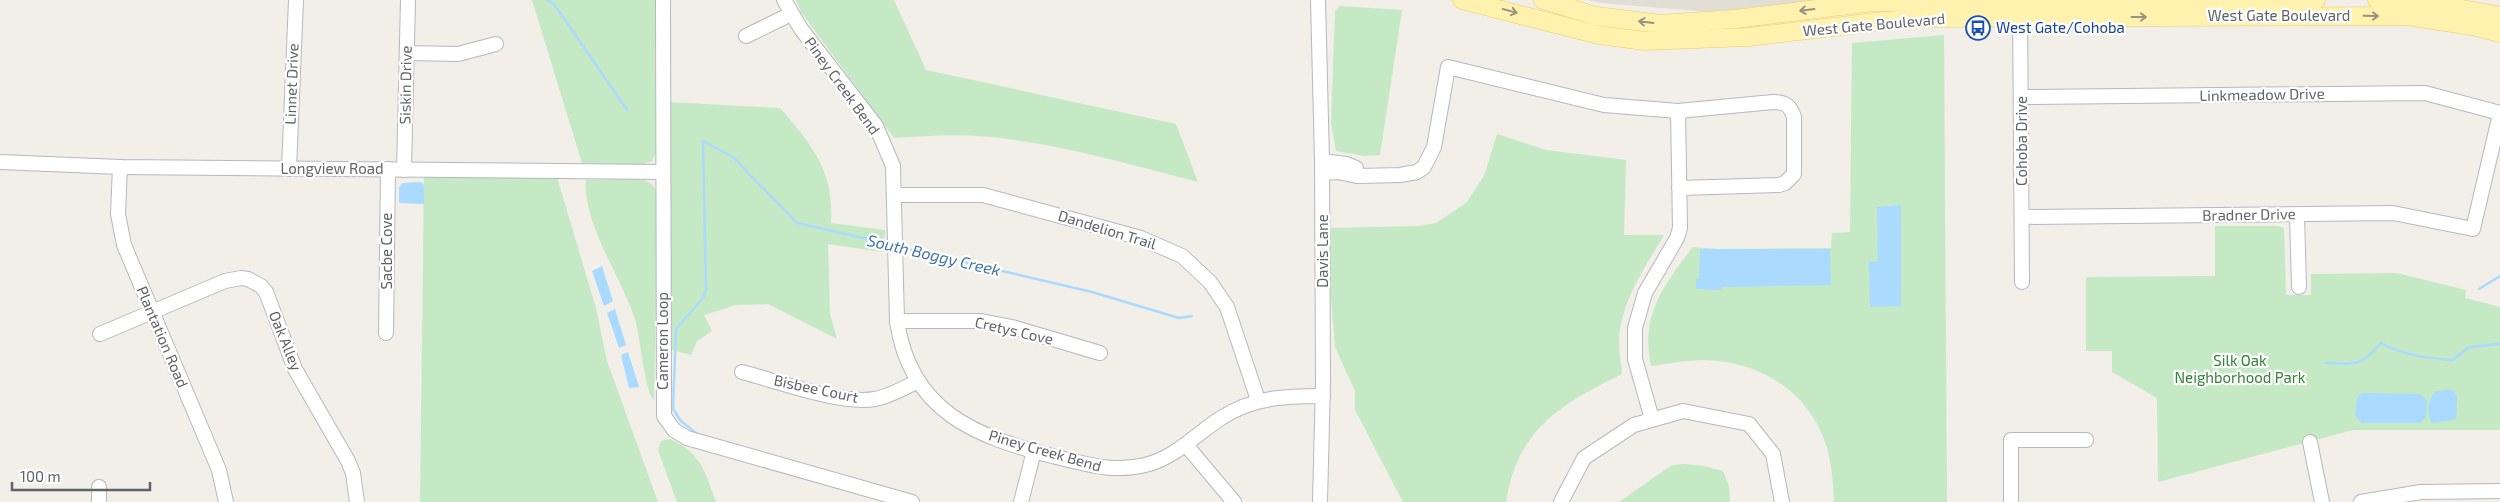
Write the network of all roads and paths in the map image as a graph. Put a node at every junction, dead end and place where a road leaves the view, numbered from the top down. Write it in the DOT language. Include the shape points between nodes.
graph roads {
  1 [pos="296,0"];
  2 [pos="408,0"];
  3 [pos="663,0"];
  4 [pos="784,0"];
  5 [pos="1318,0"];
  6 [pos="1462,0"];
  7 [pos="1545,0"];
  8 [pos="2316,0"];
  9 [pos="2377,0"];
  10 [pos="2020,7"];
  11 [pos="792,14"];
  12 [pos="2500,16"];
  13 [pos="1735,19"];
  14 [pos="1558,24"];
  15 [pos="2500,33"];
  16 [pos="746,36"];
  17 [pos="1658,40"];
  18 [pos="496,44"];
  19 [pos="407,54"];
  20 [pos="2022,97"];
  21 [pos="1678,111"];
  22 [pos="2500,114"];
  23 [pos="0,162"];
  24 [pos="120,167"];
  25 [pos="1322,167"];
  26 [pos="289,168"];
  27 [pos="388,169"];
  28 [pos="404,170"];
  29 [pos="663,172"];
  30 [pos="1679,188"];
  31 [pos="895,195"];
  32 [pos="2297,215"];
  33 [pos="2022,217"];
  34 [pos="2022,282"];
  35 [pos="2298,287"];
  36 [pos="152,312"];
  37 [pos="897,321"];
  38 [pos="386,333"];
  39 [pos="100,334"];
  40 [pos="1100,353"];
  41 [pos="742,372"];
  42 [pos="918,381"];
  43 [pos="1323,396"];
  44 [pos="1258,400"];
  45 [pos="1652,420"];
  46 [pos="2086,440"];
  47 [pos="2310,442"];
  48 [pos="1186,445"];
  49 [pos="1034,452"];
  50 [pos="98,487"];
  51 [pos="2500,491"];
  52 [pos="2462,497"];
  53 [pos="99,502"];
  54 [pos="226,502"];
  55 [pos="356,502"];
  56 [pos="912,502"];
  57 [pos="1021,502"];
  58 [pos="1234,502"];
  59 [pos="1320,502"];
  60 [pos="1561,502"];
  61 [pos="1782,502"];
  62 [pos="2011,502"];
  63 [pos="2322,502"];
  64 [pos="2360,502"];
  1 -- 26 [label="street, Linnet Drive"];
  2 -- 19 [label="street, Siskin Drive"];
  3 -- 29 [label="street, Cameron Loop"];
  4 -- 11 [label="street, Piney Creek Bend"];
  5 -- 25 [label="street, Davis Lane"];
  6 -- 14 [label="main road, West Gate Boulevard, one-way"];
  13 -- 7 [label="main road, West Gate Boulevard, one-way" via="1660,24 1596,16"];
  7 -- 14 [label="main road"];
  8 -- 10 [label="main road, West Gate Boulevard"];
  9 -- 12 [label="main road" via="2440,5"];
  10 -- 13 [label="main road, West Gate Boulevard, one-way" via="1873,2"];
  10 -- 15 [label="main road, West Gate Boulevard, one-way" via="2398,16 2438,20"];
  10 -- 17 [label="main road, West Gate Boulevard" via="1748,37"];
  10 -- 20 [label="street, Cohoba Drive"];
  11 -- 16 [label="street"];
  11 -- 31 [label="street, Piney Creek Bend" via="876,126 893,166"];
  13 -- 17 [label="main road" via="1735,25 1728,29"];
  14 -- 17 [label="main road, West Gate Boulevard" via="1609,37"];
  18 -- 19 [label="street" via="458,54"];
  19 -- 28 [label="street, Siskin Drive"];
  20 -- 22 [label="street, Linkmeadow Drive" via="2425,93"];
  20 -- 33 [label="street, Cohoba Drive"];
  21 -- 25 [label="street" via="1604,105 1448,67 1439,126 1427,163 1417,172 1364,175 1346,164"];
  21 -- 30 [label="street"];
  21 -- 30 [label="street" via="1782,102 1791,108 1794,117 1794,174 1785,183"];
  22 -- 32 [label="street, Bradner Drive" via="2473,229 2402,214"];
  23 -- 24 [label="street, Longview Road"];
  24 -- 26 [label="street, Longview Road"];
  24 -- 36 [label="street, Plantation Road" via="118,214 121,233"];
  25 -- 43 [label="street, Davis Lane"];
  26 -- 27 [label="street, Longview Road"];
  27 -- 28 [label="street, Longview Road"];
  27 -- 38 [label="street, Sacbe Cove"];
  28 -- 29 [label="street, Longview Road"];
  29 -- 56 [label="street, Cameron Loop" via="662,398 664,416 674,430 687,438"];
  30 -- 45 [label="street" via="1679,233 1645,293 1635,328 1635,359"];
  31 -- 37 [label="street, Piney Creek Bend"];
  31 -- 44 [label="street, Dandelion Trail" via="983,194 1141,238 1182,256 1210,282 1227,306"];
  32 -- 33 [label="street, Bradner Drive"];
  32 -- 35 [label="street"];
  33 -- 34 [label="street, Cohoba Drive"];
  36 -- 39 [label="street"];
  36 -- 54 [label="street, Plantation Road" via="219,470"];
  36 -- 55 [label="street, Oak Alley" via="234,279 248,279 261,286 295,369 348,461 353,473"];
  37 -- 40 [label="street, Cretys Cove" via="981,321"];
  37 -- 42 [label="street, Piney Creek Bend" via="905,355"];
  41 -- 42 [label="street, Bisbee Court" via="860,400 891,394"];
  42 -- 49 [label="street, Piney Creek Bend" via="944,412 964,425"];
  43 -- 44 [label="street, Piney Creek Bend" via="1281,396"];
  43 -- 59 [label="street, Davis Lane"];
  44 -- 48 [label="street, Piney Creek Bend" via="1220,418"];
  45 -- 60 [label="street" via="1634,425 1584,458"];
  45 -- 61 [label="street" via="1683,411 1749,424 1774,454"];
  46 -- 62 [label="street" via="2011,440"];
  47 -- 63 [label="street"];
  48 -- 49 [label="street, Piney Creek Bend" via="1147,465 1105,469"];
  48 -- 58 [label="street"];
  49 -- 57 [label="street"];
  50 -- 53 [label="street"];
  51 -- 52 [label="street"];
  52 -- 64 [label="street" via="2409,493"];
}
